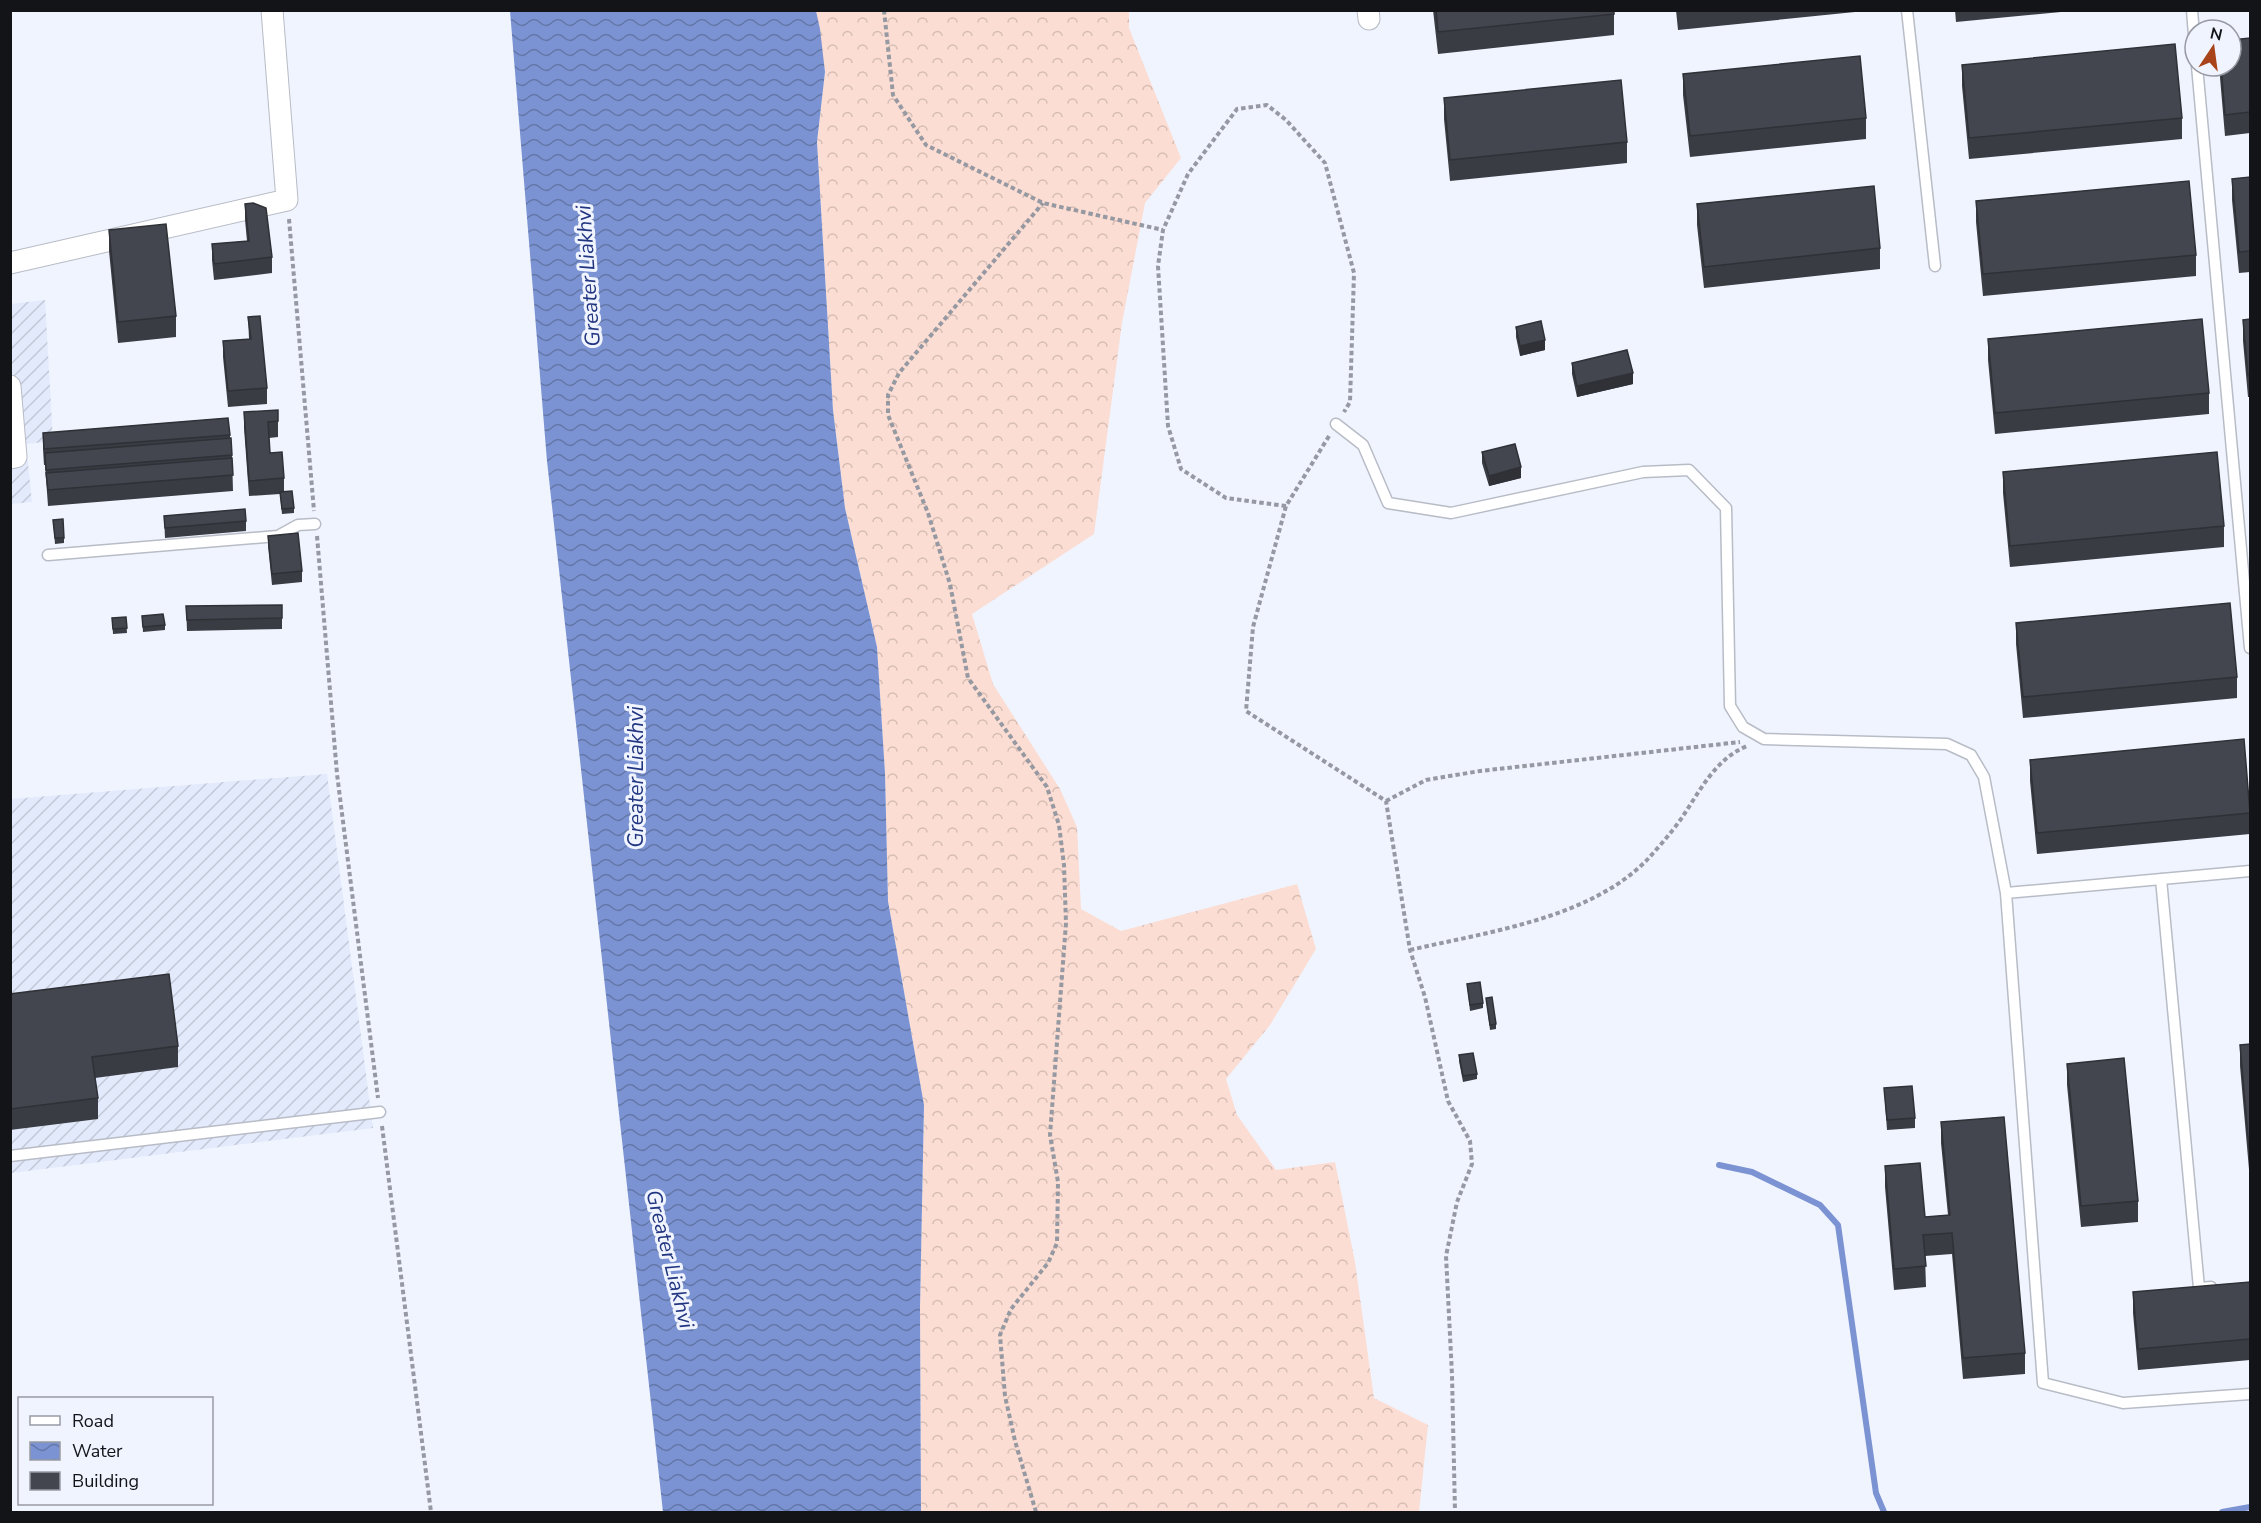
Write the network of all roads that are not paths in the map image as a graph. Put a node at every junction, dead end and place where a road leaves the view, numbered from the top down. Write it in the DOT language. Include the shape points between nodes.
graph roads {
  1 [pos="272,10"];
  2 [pos="1907,10"];
  3 [pos="2198,78"];
  4 [pos="11,266"];
  5 [pos="1935,267"];
  6 [pos="10,386"];
  7 [pos="1336,424"];
  8 [pos="10,458"];
  9 [pos="315,524"];
  10 [pos="48,555"];
  11 [pos="2250,648"];
  12 [pos="2250,871"];
  13 [pos="2161,879"];
  14 [pos="2006,893"];
  15 [pos="380,1112"];
  16 [pos="10,1156"];
  17 [pos="2219,1286"];
  18 [pos="2250,1394"];
  1 -- 4 [label="street" via="287,200"];
  2 -- 5 [label="lane"];
  3 -- 11 [label="lane"];
  6 -- 8 [label="street" via="16,457"];
  7 -- 14 [label="lane" via="1363,445 1388,503 1451,513 1643,472 1689,470 1726,508 1730,706 1743,727 1764,739 1947,744 1971,755 1984,777"];
  9 -- 10 [label="lane" via="298,525 278,536"];
  12 -- 13 [label="lane"];
  13 -- 14 [label="lane"];
  13 -- 17 [label="lane" via="2199,1288"];
  14 -- 18 [label="lane" via="2043,1383 2123,1403"];
  15 -- 16 [label="lane"];
}
